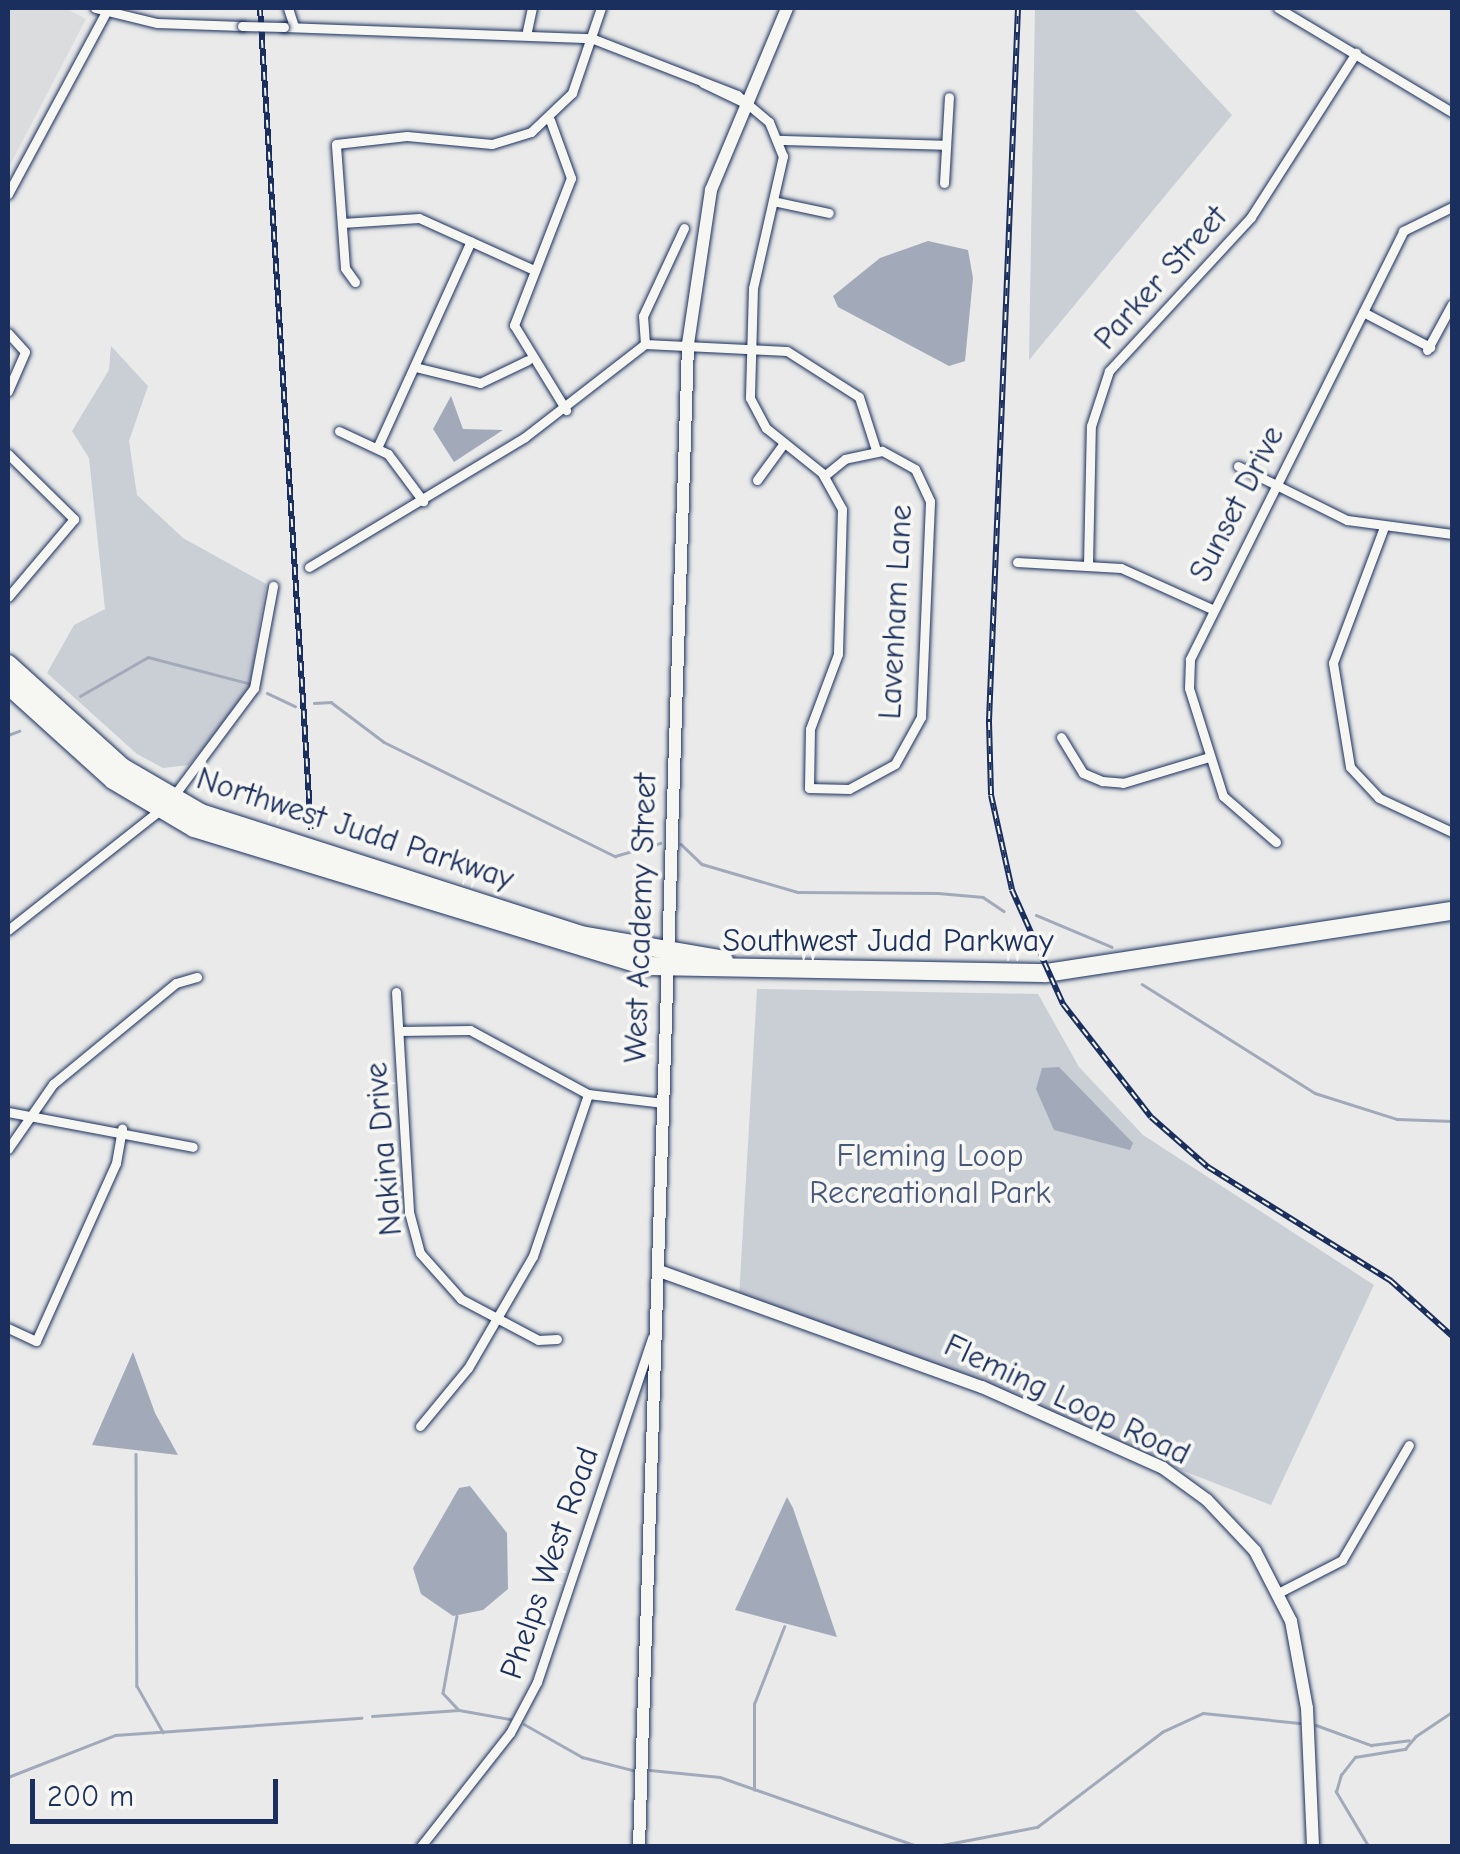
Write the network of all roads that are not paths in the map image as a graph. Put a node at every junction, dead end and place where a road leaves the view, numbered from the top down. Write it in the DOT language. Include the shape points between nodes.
graph roads {
  1 [pos="288,8"];
  2 [pos="532,8"];
  3 [pos="602,8"];
  4 [pos="787,8"];
  5 [pos="1278,8"];
  6 [pos="102,9"];
  7 [pos="289,27"];
  8 [pos="527,32"];
  9 [pos="591,38"];
  10 [pos="1356,54"];
  11 [pos="948,98"];
  12 [pos="743,102"];
  13 [pos="1452,112"];
  14 [pos="550,120"];
  15 [pos="780,140"];
  16 [pos="946,145"];
  17 [pos="944,183"];
  18 [pos="8,194"];
  19 [pos="773,201"];
  20 [pos="1452,207"];
  21 [pos="829,213"];
  22 [pos="342,223"];
  23 [pos="684,228"];
  24 [pos="471,241"];
  25 [pos="532,269"];
  26 [pos="356,282"];
  27 [pos="1452,304"];
  28 [pos="1363,312"];
  29 [pos="8,334"];
  30 [pos="644,344"];
  31 [pos="688,344"];
  32 [pos="751,346"];
  33 [pos="528,360"];
  34 [pos="415,367"];
  35 [pos="8,391"];
  36 [pos="566,410"];
  37 [pos="339,431"];
  38 [pos="784,443"];
  39 [pos="377,448"];
  40 [pos="876,450"];
  41 [pos="8,454"];
  42 [pos="1238,466"];
  43 [pos="824,476"];
  44 [pos="757,480"];
  45 [pos="1274,484"];
  46 [pos="423,501"];
  47 [pos="1384,528"];
  48 [pos="1452,534"];
  49 [pos="1016,562"];
  50 [pos="1088,564"];
  51 [pos="309,567"];
  52 [pos="12,584"];
  53 [pos="272,586"];
  54 [pos="8,597"];
  55 [pos="1212,609"];
  56 [pos="8,664"];
  57 [pos="8,685"];
  58 [pos="1061,737"];
  59 [pos="1209,757"];
  60 [pos="165,805"];
  61 [pos="1452,832"];
  62 [pos="1276,842"];
  63 [pos="1452,911"];
  64 [pos="8,930"];
  65 [pos="667,962"];
  66 [pos="197,977"];
  67 [pos="396,992"];
  68 [pos="399,1031"];
  69 [pos="588,1094"];
  70 [pos="662,1103"];
  71 [pos="8,1112"];
  72 [pos="21,1119"];
  73 [pos="122,1129"];
  74 [pos="193,1146"];
  75 [pos="8,1148"];
  76 [pos="659,1271"];
  77 [pos="497,1320"];
  78 [pos="656,1326"];
  79 [pos="8,1328"];
  80 [pos="556,1338"];
  81 [pos="420,1426"];
  82 [pos="1410,1446"];
  83 [pos="1280,1592"];
  84 [pos="421,1846"];
  85 [pos="640,1846"];
  86 [pos="1314,1846"];
  1 -- 7 [label="street"];
  2 -- 8 [label="street"];
  3 -- 9 [label="street"];
  4 -- 12 [label="main road, West Academy Street"];
  5 -- 10 [label="street"];
  6 -- 7 [label="street, bridge"];
  6 -- 18 [label="street"];
  7 -- 8 [label="street"];
  8 -- 9 [label="street"];
  9 -- 12 [label="street"];
  9 -- 14 [label="street" via="576,84"];
  10 -- 13 [label="street"];
  10 -- 50 [label="street, Parker Street" via="1251,217 1109,371 1092,426"];
  11 -- 16 [label="street"];
  12 -- 15 [label="street"];
  12 -- 31 [label="main road, West Academy Street" via="706,213"];
  14 -- 22 [label="street" via="492,144 342,140"];
  14 -- 25 [label="street" via="571,178"];
  15 -- 16 [label="street"];
  15 -- 19 [label="street"];
  16 -- 17 [label="street"];
  19 -- 21 [label="street"];
  19 -- 32 [label="street"];
  20 -- 28 [label="street, Sunset Drive" via="1403,232"];
  22 -- 24 [label="street" via="410,216"];
  22 -- 26 [label="street" via="344,268"];
  23 -- 30 [label="street" via="644,316"];
  24 -- 25 [label="street"];
  24 -- 34 [label="street"];
  25 -- 33 [label="street" via="514,325"];
  27 -- 28 [label="street" via="1428,348"];
  28 -- 45 [label="street, Sunset Drive"];
  29 -- 35 [label="street" via="25,352"];
  30 -- 31 [label="street"];
  30 -- 36 [label="street"];
  31 -- 32 [label="street"];
  31 -- 65 [label="main road, West Academy Street"];
  32 -- 38 [label="street" via="750,398"];
  32 -- 40 [label="street" via="787,351 860,397"];
  33 -- 34 [label="street" via="468,384"];
  33 -- 36 [label="street"];
  34 -- 39 [label="street"];
  36 -- 46 [label="street"];
  37 -- 39 [label="street"];
  38 -- 43 [label="street"];
  38 -- 44 [label="street"];
  39 -- 46 [label="street"];
  40 -- 43 [label="street"];
  40 -- 43 [label="street, Lavenham Lane" via="916,469 930,501 921,716 882,776 849,789 808,788 810,729 840,637 842,509"];
  41 -- 52 [label="street" via="74,519"];
  42 -- 45 [label="street"];
  45 -- 47 [label="street" via="1347,520"];
  45 -- 55 [label="street, Sunset Drive"];
  46 -- 51 [label="street"];
  47 -- 48 [label="street"];
  47 -- 61 [label="street" via="1333,663 1350,766 1379,798"];
  49 -- 50 [label="street"];
  50 -- 55 [label="street" via="1134,571"];
  52 -- 54 [label="street"];
  53 -- 60 [label="street" via="254,688"];
  55 -- 59 [label="street, Sunset Drive" via="1188,674"];
  56 -- 60 [label="highway, Northwest Judd Parkway"];
  57 -- 60 [label="highway, Northwest Judd Parkway"];
  58 -- 59 [label="street" via="1084,772 1112,782"];
  59 -- 62 [label="street, Sunset Drive" via="1236,814"];
  60 -- 64 [label="street"];
  60 -- 65 [label="highway, Northwest Judd Parkway" via="566,947"];
  63 -- 65 [label="highway, Southwest Judd Parkway" via="1109,965 940,977"];
  65 -- 70 [label="main road, West Academy Street"];
  66 -- 72 [label="street" via="176,984"];
  67 -- 68 [label="street, Nakina Drive"];
  68 -- 69 [label="street" via="488,1035"];
  68 -- 77 [label="street, Nakina Drive" via="413,1237 442,1284"];
  69 -- 70 [label="street"];
  69 -- 77 [label="street" via="533,1256"];
  70 -- 76 [label="main road, West Academy Street"];
  71 -- 72 [label="street"];
  72 -- 73 [label="street"];
  72 -- 75 [label="street"];
  73 -- 74 [label="street"];
  73 -- 79 [label="street" via="116,1163 36,1341"];
  76 -- 78 [label="main road, West Academy Street"];
  76 -- 83 [label="main road, Fleming Loop Road" via="914,1360 1163,1468 1232,1526"];
  77 -- 80 [label="street, Nakina Drive" via="538,1340"];
  77 -- 81 [label="street"];
  78 -- 84 [label="street, Phelps West Road" via="537,1682 506,1739"];
  78 -- 85 [label="main road, West Academy Street"];
  82 -- 83 [label="street" via="1342,1560"];
  83 -- 86 [label="main road, Fleming Loop Road" via="1307,1708"];
}
